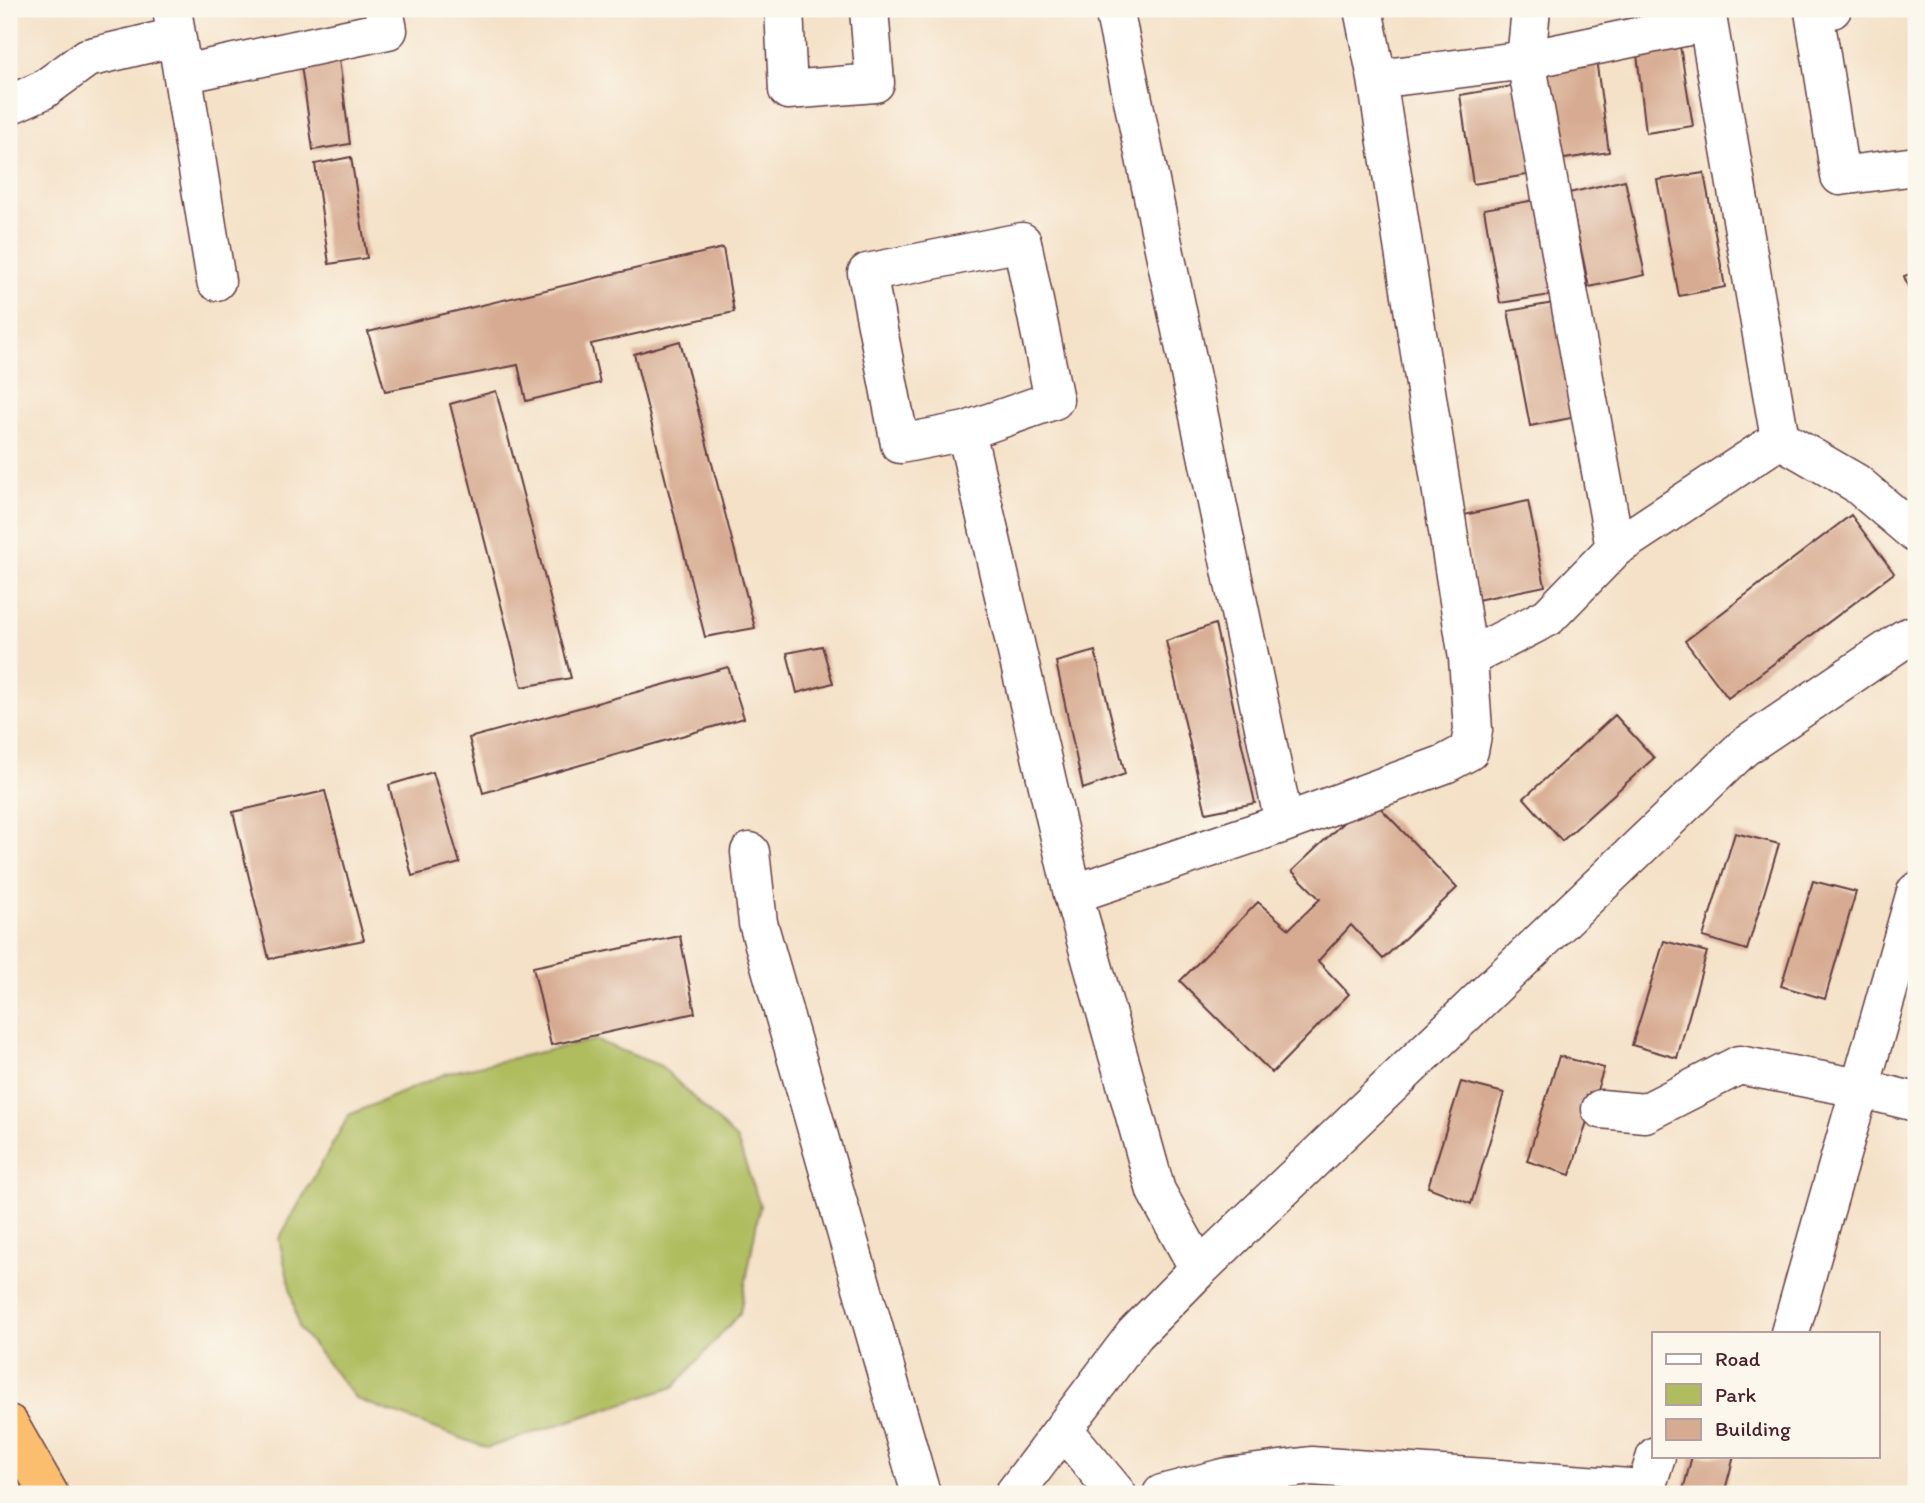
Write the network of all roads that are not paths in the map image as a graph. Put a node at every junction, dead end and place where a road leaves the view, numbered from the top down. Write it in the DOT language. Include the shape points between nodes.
graph roads {
  1 [pos="384,9"];
  2 [pos="784,9"];
  3 [pos="869,9"];
  4 [pos="1114,9"];
  5 [pos="1363,9"];
  6 [pos="1531,9"];
  7 [pos="1832,9"];
  8 [pos="177,40"];
  9 [pos="1526,60"];
  10 [pos="1377,79"];
  11 [pos="9,105"];
  12 [pos="1916,166"];
  13 [pos="216,281"];
  14 [pos="966,431"];
  15 [pos="1780,439"];
  16 [pos="1916,534"];
  17 [pos="1615,548"];
  18 [pos="1916,634"];
  19 [pos="1468,658"];
  20 [pos="1284,823"];
  21 [pos="750,852"];
  22 [pos="1916,892"];
  23 [pos="1073,894"];
  24 [pos="1859,1088"];
  25 [pos="1916,1102"];
  26 [pos="1601,1109"];
  27 [pos="1199,1269"];
  28 [pos="1790,1332"];
  29 [pos="9,1424"];
  30 [pos="1063,1429"];
  31 [pos="1648,1480"];
  32 [pos="1464,1486"];
  33 [pos="49,1494"];
  34 [pos="921,1494"];
  35 [pos="1014,1494"];
  36 [pos="1117,1494"];
  37 [pos="1161,1494"];
  1 -- 8 [label="street" via="388,30"];
  2 -- 3 [label="street" via="788,90 875,83"];
  4 -- 20 [label="street"];
  5 -- 10 [label="street"];
  6 -- 9 [label="street"];
  7 -- 12 [label="street" via="1814,11 1840,176"];
  8 -- 11 [label="street" via="87,58 43,90"];
  8 -- 13 [label="street"];
  9 -- 10 [label="street"];
  9 -- 15 [label="street" via="1708,22"];
  9 -- 17 [label="street"];
  10 -- 19 [label="street"];
  14 -- 14 [label="street" via="900,444 867,273 1022,242 1054,400"];
  14 -- 23 [label="street"];
  15 -- 16 [label="street" via="1856,483"];
  15 -- 17 [label="street"];
  17 -- 19 [label="street" via="1548,618"];
  18 -- 27 [label="street" via="1743,748"];
  19 -- 20 [label="street" via="1473,730 1469,751"];
  20 -- 23 [label="street"];
  21 -- 34 [label="street" via="758,923"];
  22 -- 24 [label="street"];
  23 -- 27 [label="street" via="1156,1191"];
  24 -- 25 [label="street"];
  24 -- 26 [label="street" via="1739,1065 1645,1113"];
  24 -- 28 [label="street"];
  27 -- 30 [label="street" via="1135,1334"];
  29 -- 33 [label="highway"];
  30 -- 35 [label="street"];
  30 -- 36 [label="street"];
  31 -- 32 [label="street"];
  32 -- 37 [label="street" via="1311,1466 1227,1477"];
}
